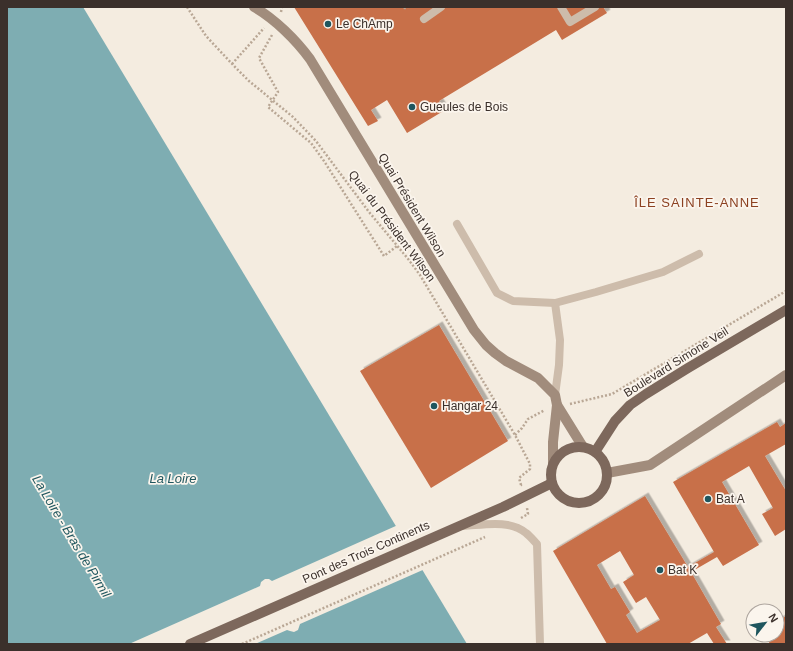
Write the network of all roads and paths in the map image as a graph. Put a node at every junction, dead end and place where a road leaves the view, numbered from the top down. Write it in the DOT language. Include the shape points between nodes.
graph roads {
  1 [pos="187,7"];
  2 [pos="254,7"];
  3 [pos="404,7"];
  4 [pos="408,7"];
  5 [pos="441,7"];
  6 [pos="560,7"];
  7 [pos="595,7"];
  8 [pos="424,19"];
  9 [pos="275,22"];
  10 [pos="232,64"];
  11 [pos="272,100"];
  12 [pos="457,224"];
  13 [pos="397,246"];
  14 [pos="699,254"];
  15 [pos="786,291"];
  16 [pos="555,303"];
  17 [pos="786,310"];
  18 [pos="786,375"];
  19 [pos="559,402"];
  20 [pos="547,409"];
  21 [pos="515,435"];
  22 [pos="583,447"];
  23 [pos="595,452"];
  24 [pos="553,463"];
  25 [pos="607,473"];
  26 [pos="552,483"];
  27 [pos="521,485"];
  28 [pos="460,526"];
  29 [pos="461,548"];
  30 [pos="190,644"];
  31 [pos="242,644"];
  32 [pos="540,644"];
  1 -- 10 [label="path, Quai du Président Wilson" via="206,36"];
  2 -- 9 [label="main road, Quai Président Wilson"];
  3 -- 4 [label="path"];
  5 -- 8 [label="lane"];
  6 -- 7 [label="lane" via="570,22"];
  9 -- 10 [label="path" via="264,28"];
  9 -- 11 [label="path" via="272,34 259,58 278,92"];
  9 -- 19 [label="main road, Quai Président Wilson" via="300,45 310,59 474,330 495,353 538,378"];
  10 -- 11 [label="path, Quai du Président Wilson"];
  11 -- 13 [label="path, Quai du Président Wilson" via="294,117 316,141"];
  11 -- 13 [label="path" via="268,107 311,143 384,256"];
  12 -- 16 [label="lane" via="497,292 513,301"];
  13 -- 21 [label="path, Quai du Président Wilson" via="420,275"];
  14 -- 16 [label="lane" via="663,272"];
  15 -- 19 [label="path" via="612,394"];
  16 -- 19 [label="lane" via="560,340"];
  17 -- 23 [label="main road, Boulevard Simone Veil" via="630,405"];
  18 -- 25 [label="main road" via="650,465"];
  19 -- 22 [label="main road, Quai Président Wilson"];
  19 -- 24 [label="main road"];
  20 -- 21 [label="path" via="528,419"];
  21 -- 27 [label="path, Quai du Président Wilson" via="531,467 519,478"];
  22 -- 23 [label="main road"];
  22 -- 24 [label="main road" via="565,450"];
  23 -- 25 [label="main road" via="604,463"];
  24 -- 26 [label="main road"];
  25 -- 26 [label="main road" via="601,492 584,502 564,499"];
  26 -- 28 [label="main road, Pont des Trois Continents"];
  28 -- 30 [label="main road, Pont des Trois Continents"];
  28 -- 32 [label="lane" via="503,524 526,533 537,544"];
  29 -- 31 [label="path"];
}
